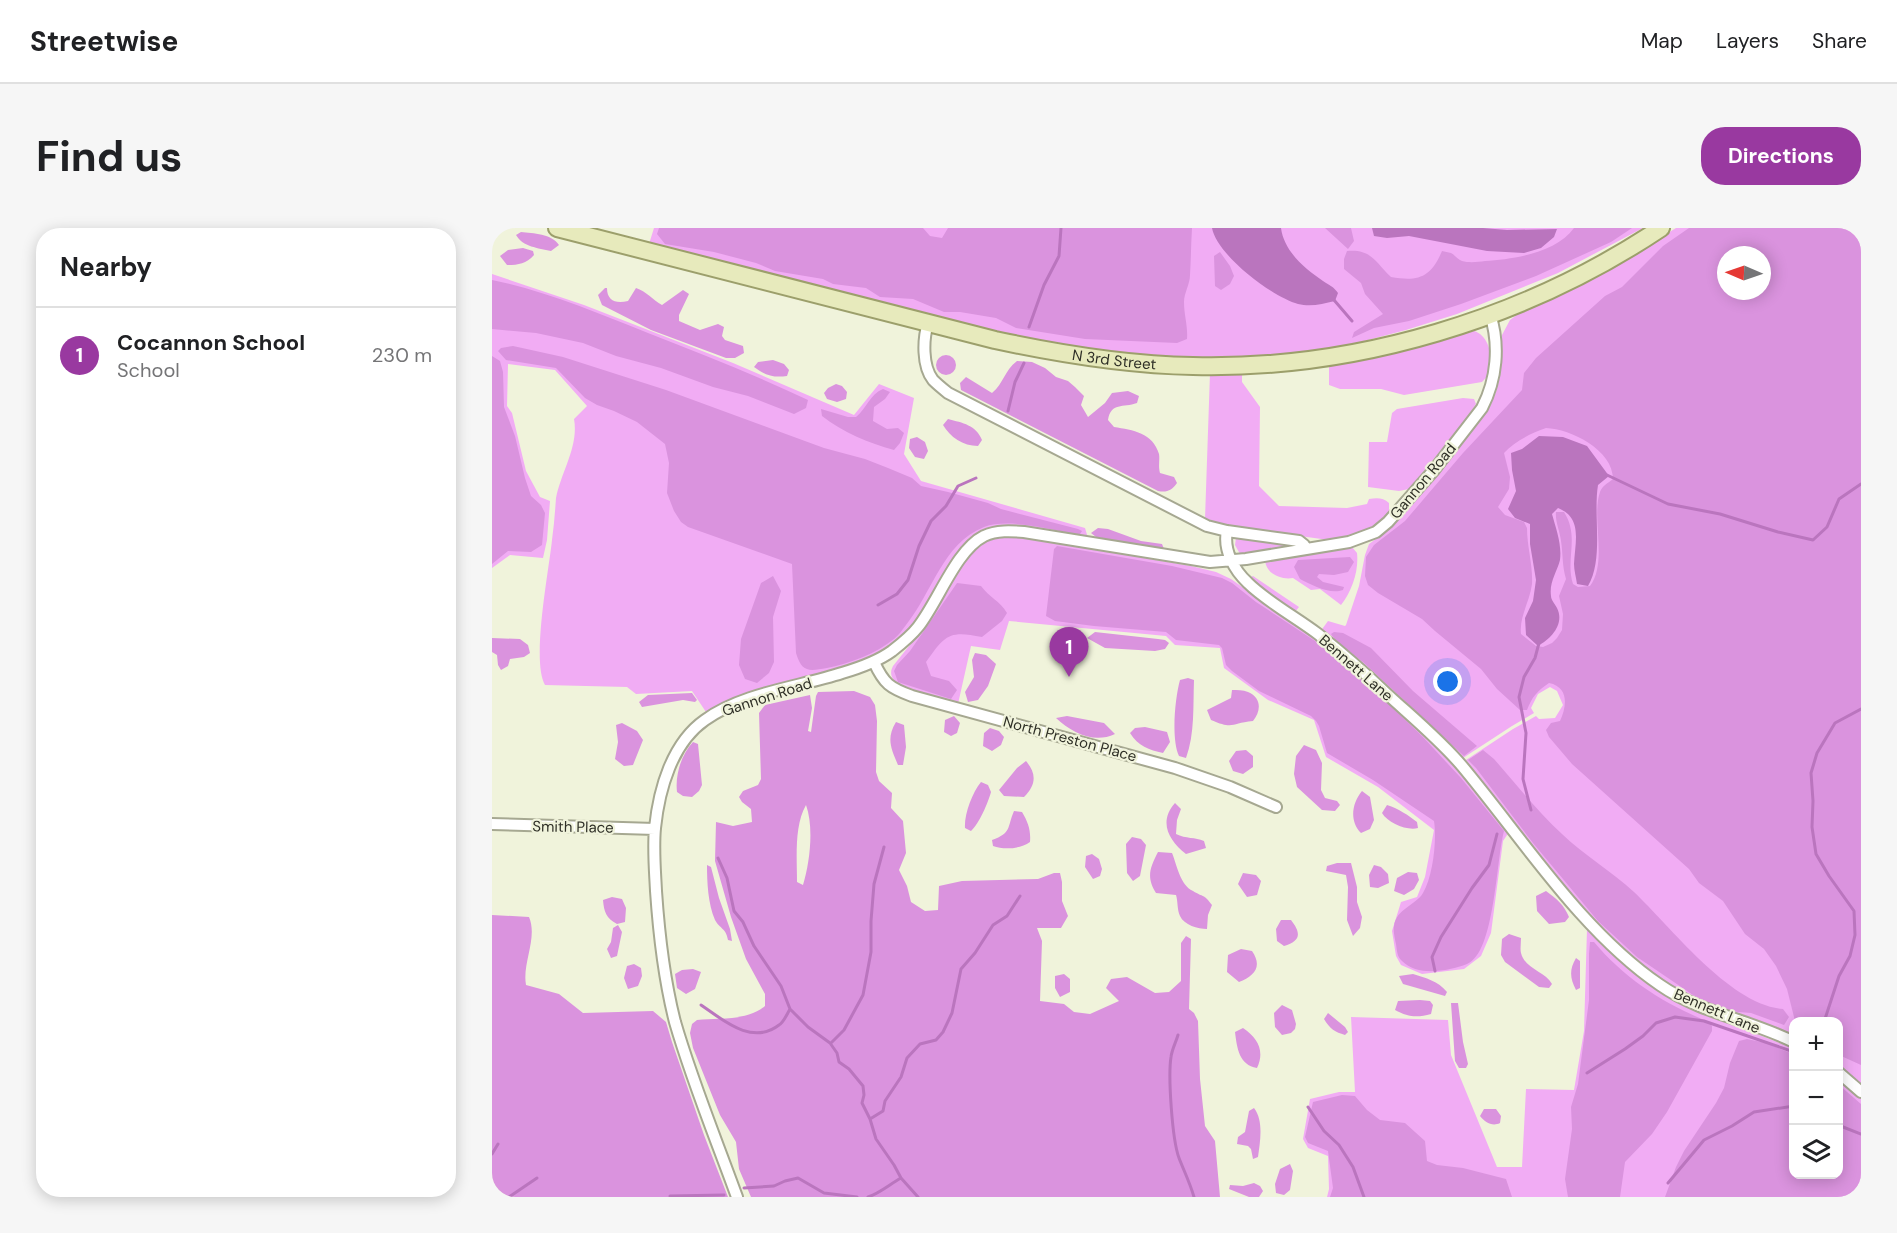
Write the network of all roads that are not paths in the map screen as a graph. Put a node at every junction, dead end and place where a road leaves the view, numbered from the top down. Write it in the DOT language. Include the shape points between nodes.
graph roads {
  1 [pos="557,228"];
  2 [pos="1661,228"];
  3 [pos="1490,314"];
  4 [pos="928,323"];
  5 [pos="1227,531"];
  6 [pos="1306,549"];
  7 [pos="1232,561"];
  8 [pos="874,662"];
  9 [pos="1276,807"];
  10 [pos="492,824"];
  11 [pos="655,830"];
  12 [pos="1789,1040"];
  13 [pos="1843,1076"];
  14 [pos="1861,1092"];
  15 [pos="737,1197"];
  1 -- 4 [label="main road, N 3rd Street"];
  2 -- 3 [label="main road, N 3rd Street" via="1580,275"];
  3 -- 4 [label="main road, N 3rd Street" via="1375,348 1286,362 1217,366 1113,361 1044,350"];
  3 -- 6 [label="street, Gannon Road" via="1496,342 1493,379 1482,408 1463,434 1408,501 1376,532 1349,542"];
  4 -- 5 [label="street" via="925,352 929,371 948,393 1207,526"];
  5 -- 6 [label="street, Gannon Road" via="1299,542"];
  5 -- 7 [label="street, Bennett Lane" via="1225,540"];
  6 -- 7 [label="street, Gannon Road"];
  7 -- 8 [label="street, Gannon Road" via="1188,560 1024,532 996,532 984,536 964,553 919,626 889,654"];
  7 -- 12 [label="street, Bennett Lane" via="1249,584 1364,673 1460,763 1590,924 1628,960 1660,986 1692,1003"];
  8 -- 9 [label="street, North Preston Place" via="892,688 912,696 1175,768"];
  8 -- 11 [label="street, Gannon Road" via="738,702 706,719 687,736 673,760"];
  10 -- 11 [label="street, Smith Place"];
  11 -- 15 [label="street, Gannon Road" via="657,910 670,998 695,1085"];
  13 -- 14 [label="street"];
}
